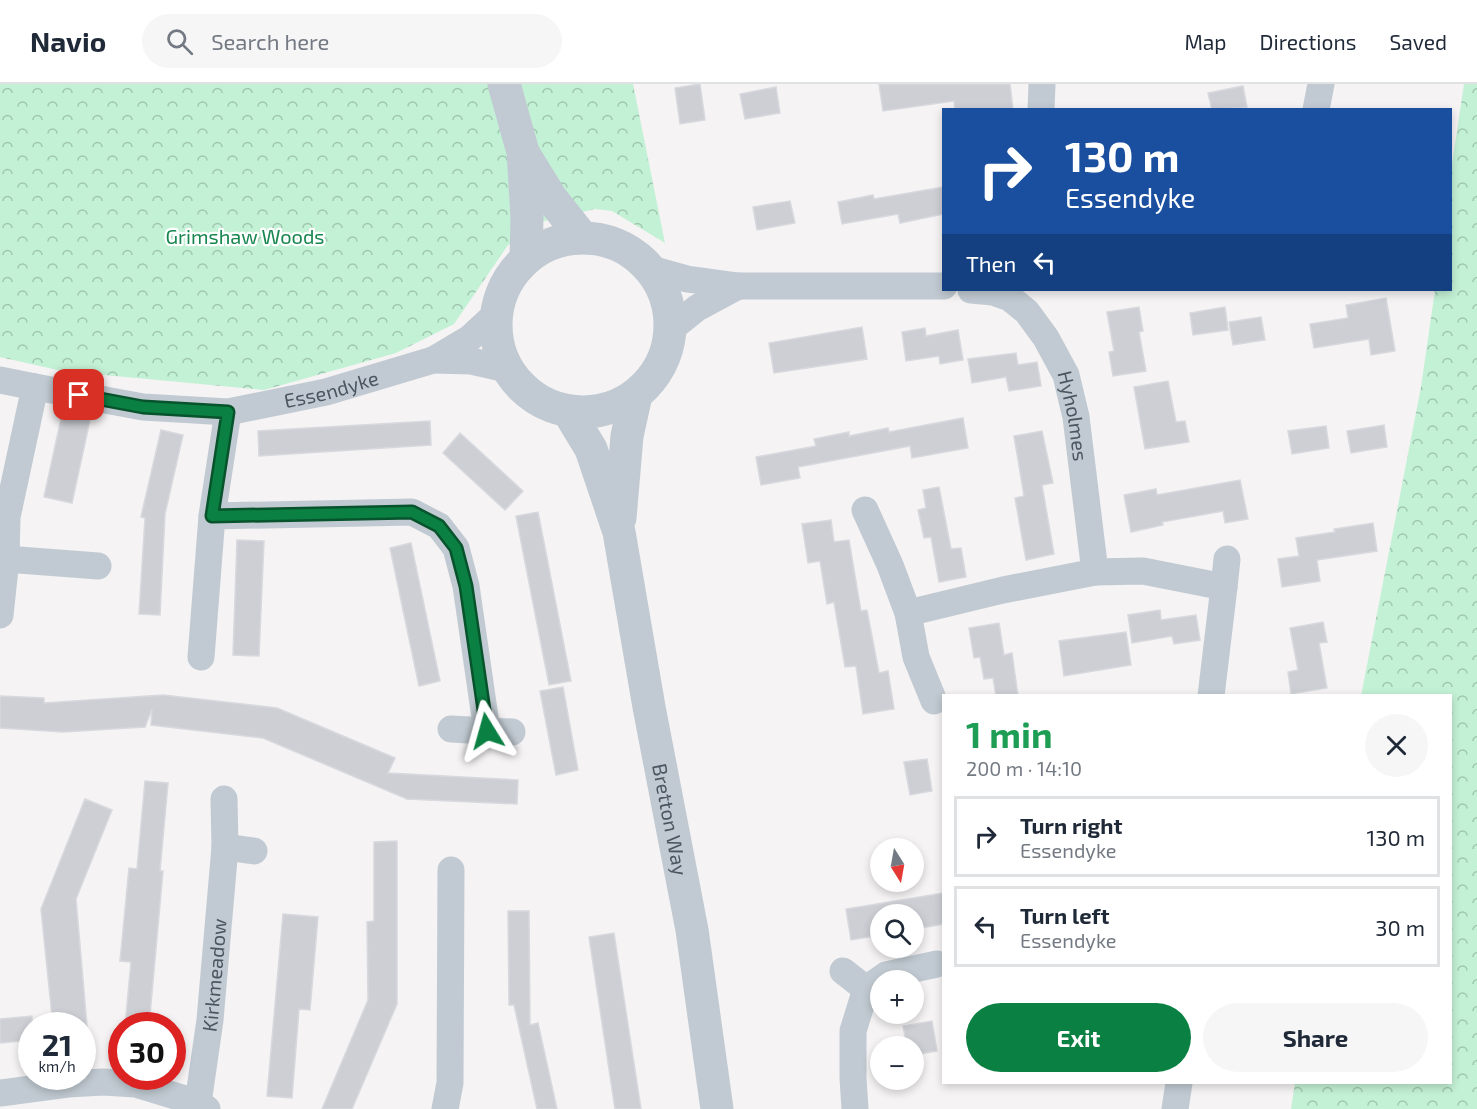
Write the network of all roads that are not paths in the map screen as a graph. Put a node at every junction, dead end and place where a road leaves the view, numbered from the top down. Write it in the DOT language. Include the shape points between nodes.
graph roads {
  1 [pos="504,84"];
  2 [pos="1042,84"];
  3 [pos="1321,84"];
  4 [pos="1041,108"];
  5 [pos="1316,108"];
  6 [pos="523,152"];
  7 [pos="582,237"];
  8 [pos="526,258"];
  9 [pos="651,269"];
  10 [pos="738,285"];
  11 [pos="942,286"];
  12 [pos="989,291"];
  13 [pos="495,315"];
  14 [pos="671,329"];
  15 [pos="434,360"];
  16 [pos="507,369"];
  17 [pos="0,380"];
  18 [pos="35,387"];
  19 [pos="636,395"];
  20 [pos="568,411"];
  21 [pos="228,412"];
  22 [pos="866,510"];
  23 [pos="212,516"];
  24 [pos="619,532"];
  25 [pos="6,559"];
  26 [pos="1227,559"];
  27 [pos="98,566"];
  28 [pos="1095,572"];
  29 [pos="1224,586"];
  30 [pos="908,614"];
  31 [pos="0,615"];
  32 [pos="201,657"];
  33 [pos="1211,694"];
  34 [pos="934,701"];
  35 [pos="451,729"];
  36 [pos="224,800"];
  37 [pos="225,847"];
  38 [pos="254,851"];
  39 [pos="451,870"];
  40 [pos="937,964"];
  41 [pos="843,971"];
  42 [pos="866,989"];
  43 [pos="1179,1084"];
  44 [pos="8,1098"];
  45 [pos="203,1106"];
  46 [pos="445,1109"];
  47 [pos="717,1109"];
  48 [pos="855,1109"];
  49 [pos="1175,1109"];
  1 -- 6 [label="street"];
  2 -- 4 [label="street"];
  3 -- 5 [label="street"];
  6 -- 7 [label="street" via="551,198"];
  6 -- 8 [label="street"];
  7 -- 8 [label="street" via="562,239"];
  7 -- 9 [label="street" via="616,244"];
  8 -- 13 [label="street" via="500,294"];
  9 -- 10 [label="street" via="687,279"];
  9 -- 14 [label="street" via="663,288"];
  10 -- 11 [label="street"];
  10 -- 14 [label="street" via="697,308"];
  12 -- 28 [label="street, Hyholmes" via="1010,298 1027,312 1066,375 1076,417"];
  13 -- 15 [label="street, Essendyke" via="470,338"];
  13 -- 16 [label="street" via="497,343"];
  14 -- 19 [label="street" via="666,354 654,376"];
  15 -- 16 [label="street, Essendyke" via="471,361"];
  15 -- 21 [label="street, Essendyke" via="326,392"];
  16 -- 20 [label="street" via="523,389 544,403"];
  17 -- 18 [label="street, Essendyke"];
  18 -- 21 [label="street, Essendyke" via="143,407"];
  18 -- 25 [label="street" via="7,517"];
  19 -- 20 [label="street" via="592,412"];
  19 -- 24 [label="street, Bretton Way" via="627,436"];
  20 -- 24 [label="street, Bretton Way" via="591,449"];
  21 -- 23 [label="street"];
  22 -- 30 [label="street"];
  23 -- 32 [label="street"];
  23 -- 35 [label="street" via="412,512 439,526 456,548 499,732"];
  24 -- 47 [label="street, Bretton Way" via="692,930"];
  25 -- 27 [label="street"];
  25 -- 31 [label="street"];
  26 -- 29 [label="street"];
  28 -- 29 [label="street" via="1143,571"];
  28 -- 30 [label="street"];
  29 -- 33 [label="street"];
  30 -- 34 [label="street" via="916,657"];
  36 -- 37 [label="street, Kirkmeadow"];
  37 -- 38 [label="street"];
  37 -- 45 [label="street, Kirkmeadow"];
  39 -- 46 [label="street" via="463,907"];
  40 -- 42 [label="street" via="886,975"];
  41 -- 42 [label="street"];
  42 -- 48 [label="street" via="854,1031"];
  43 -- 49 [label="street"];
  44 -- 45 [label="street, Kirkmeadow" via="68,1084 103,1082 136,1084"];
}
